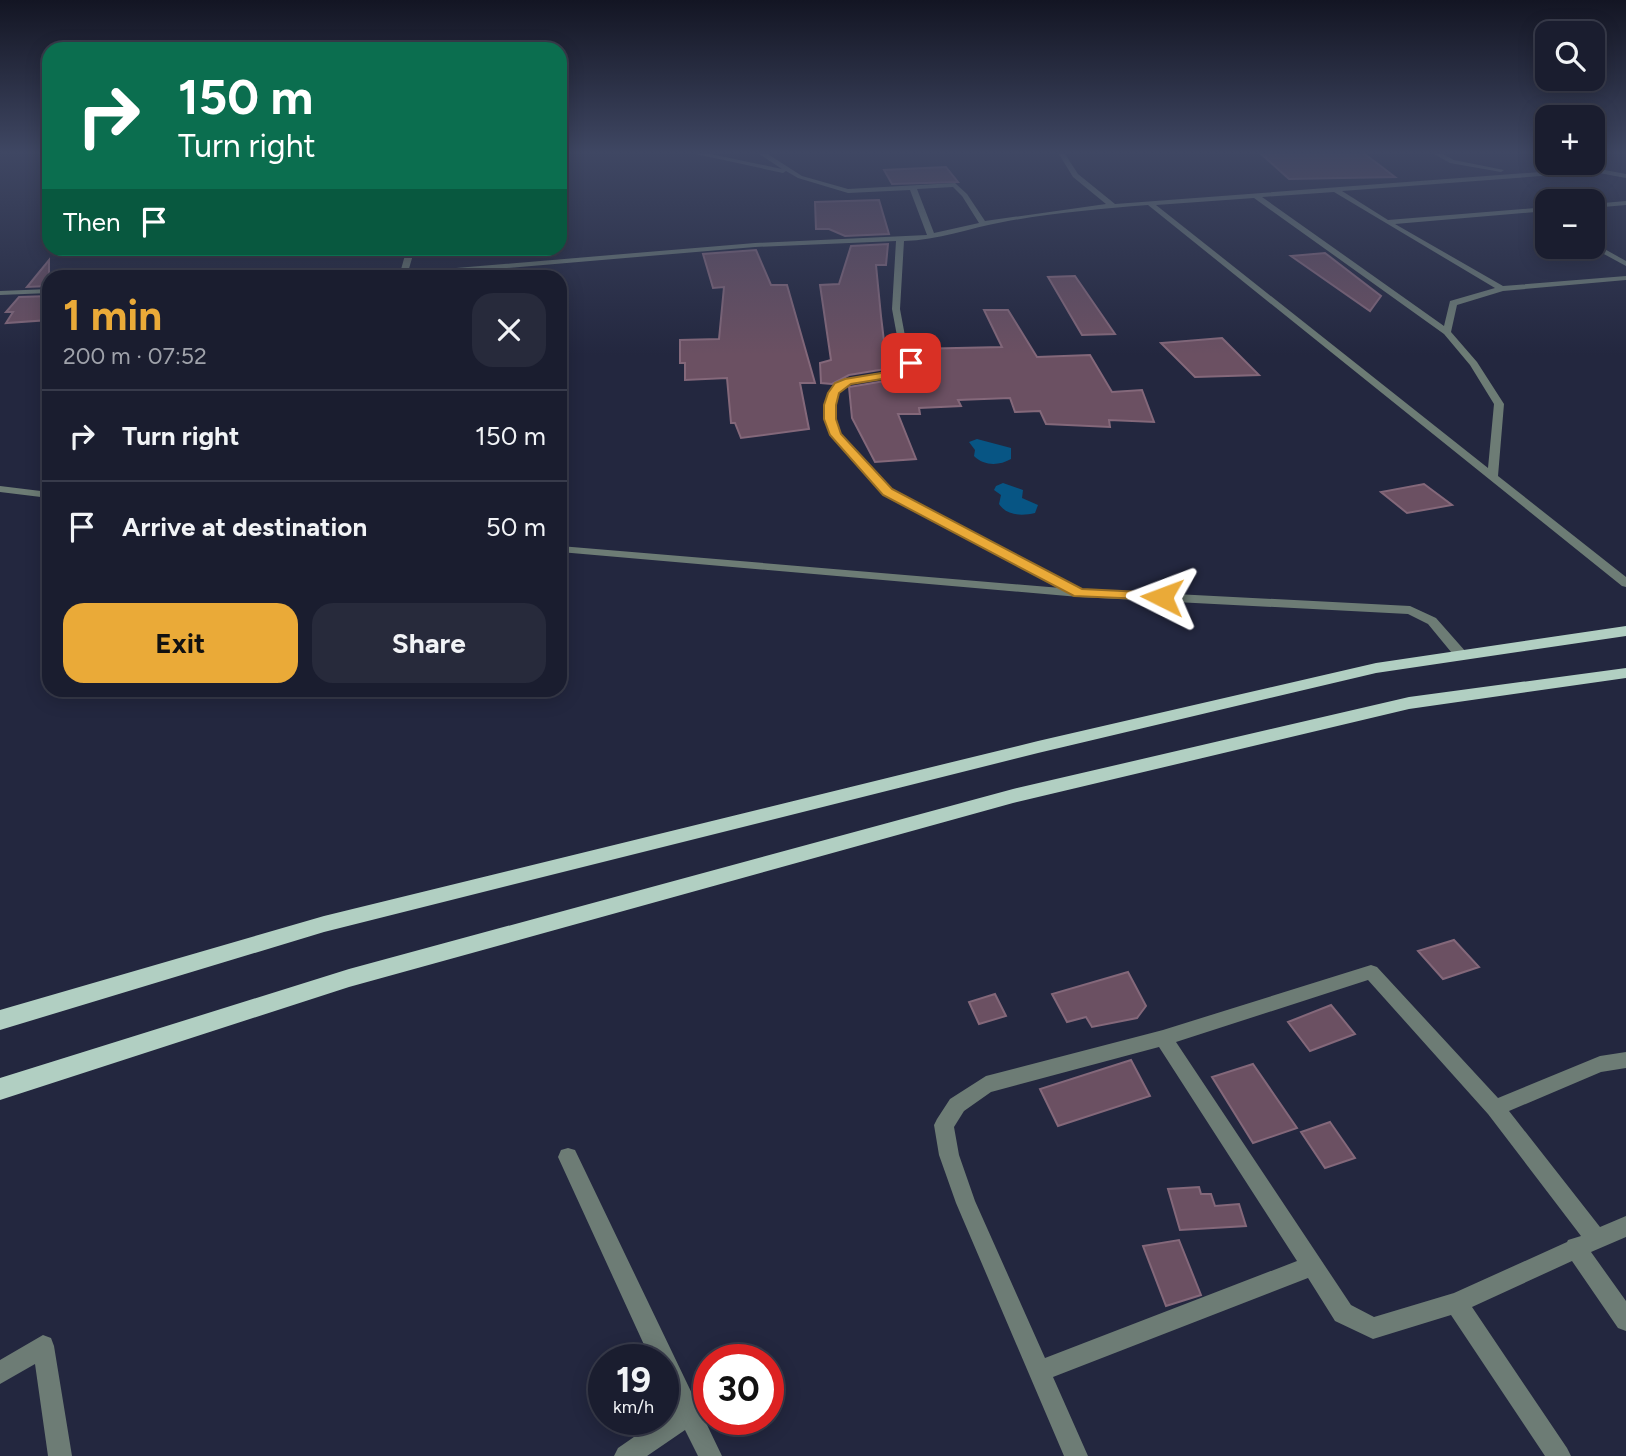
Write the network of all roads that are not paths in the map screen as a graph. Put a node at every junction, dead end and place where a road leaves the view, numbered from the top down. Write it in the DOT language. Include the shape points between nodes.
graph roads {
  1 [pos="925,219"];
  2 [pos="980,219"];
  3 [pos="1023,219"];
  4 [pos="1169,219"];
  5 [pos="1288,219"];
  6 [pos="1382,219"];
  7 [pos="1422,219"];
  8 [pos="1387,222"];
  9 [pos="984,225"];
  10 [pos="932,237"];
  11 [pos="900,239"];
  12 [pos="1605,252"];
  13 [pos="1626,264"];
  14 [pos="476,270"];
  15 [pos="1626,278"];
  16 [pos="1503,289"];
  17 [pos="42,291"];
  18 [pos="0,293"];
  19 [pos="1447,332"];
  20 [pos="1493,477"];
  21 [pos="5,490"];
  22 [pos="42,494"];
  23 [pos="0,503"];
  24 [pos="567,550"];
  25 [pos="1625,582"];
  26 [pos="1079,593"];
  27 [pos="1626,631"];
  28 [pos="1461,655"];
  29 [pos="1626,673"];
  30 [pos="0,1020"];
  31 [pos="1163,1038"];
  32 [pos="1626,1060"];
  33 [pos="0,1089"];
  34 [pos="1495,1108"];
  35 [pos="568,1157"];
  36 [pos="1626,1226"];
  37 [pos="1595,1238"];
  38 [pos="1575,1247"];
  39 [pos="1313,1266"];
  40 [pos="1456,1303"];
  41 [pos="1626,1320"];
  42 [pos="656,1344"];
  43 [pos="1040,1371"];
  44 [pos="0,1373"];
  45 [pos="679,1395"];
  46 [pos="688,1414"];
  47 [pos="60,1456"];
  48 [pos="626,1456"];
  49 [pos="710,1456"];
  50 [pos="1076,1456"];
  51 [pos="1559,1456"];
  1 -- 10 [label="street"];
  2 -- 9 [label="street"];
  3 -- 9 [label="street"];
  4 -- 20 [label="street"];
  5 -- 19 [label="street"];
  6 -- 8 [label="street"];
  7 -- 8 [label="street"];
  8 -- 16 [label="street"];
  9 -- 10 [label="street"];
  10 -- 11 [label="street"];
  11 -- 14 [label="street" via="755,245"];
  11 -- 26 [label="street" via="896,309 912,368 839,385 830,405 836,435 888,492"];
  12 -- 13 [label="street"];
  15 -- 16 [label="street"];
  16 -- 19 [label="street" via="1453,303"];
  17 -- 18 [label="street"];
  19 -- 20 [label="street" via="1499,404"];
  20 -- 25 [label="street"];
  21 -- 22 [label="street"];
  21 -- 23 [label="street"];
  24 -- 26 [label="street"];
  26 -- 28 [label="street" via="1410,610 1432,621"];
  27 -- 28 [label="main road"];
  28 -- 30 [label="main road" via="1376,668 1052,744 324,924"];
  29 -- 33 [label="main road" via="1409,703 1013,796 349,978"];
  31 -- 34 [label="street" via="1371,972"];
  31 -- 39 [label="street"];
  31 -- 43 [label="street" via="986,1085 957,1105 944,1125 948,1155 966,1203"];
  32 -- 34 [label="street" via="1600,1064"];
  34 -- 37 [label="street"];
  35 -- 42 [label="street"];
  36 -- 37 [label="street"];
  37 -- 38 [label="street"];
  38 -- 40 [label="street"];
  38 -- 41 [label="street"];
  39 -- 40 [label="street" via="1343,1313 1373,1328"];
  39 -- 43 [label="street"];
  40 -- 51 [label="street"];
  43 -- 50 [label="street"];
  44 -- 47 [label="street" via="43,1346"];
  45 -- 46 [label="street"];
  46 -- 48 [label="street"];
  46 -- 49 [label="street"];
}
